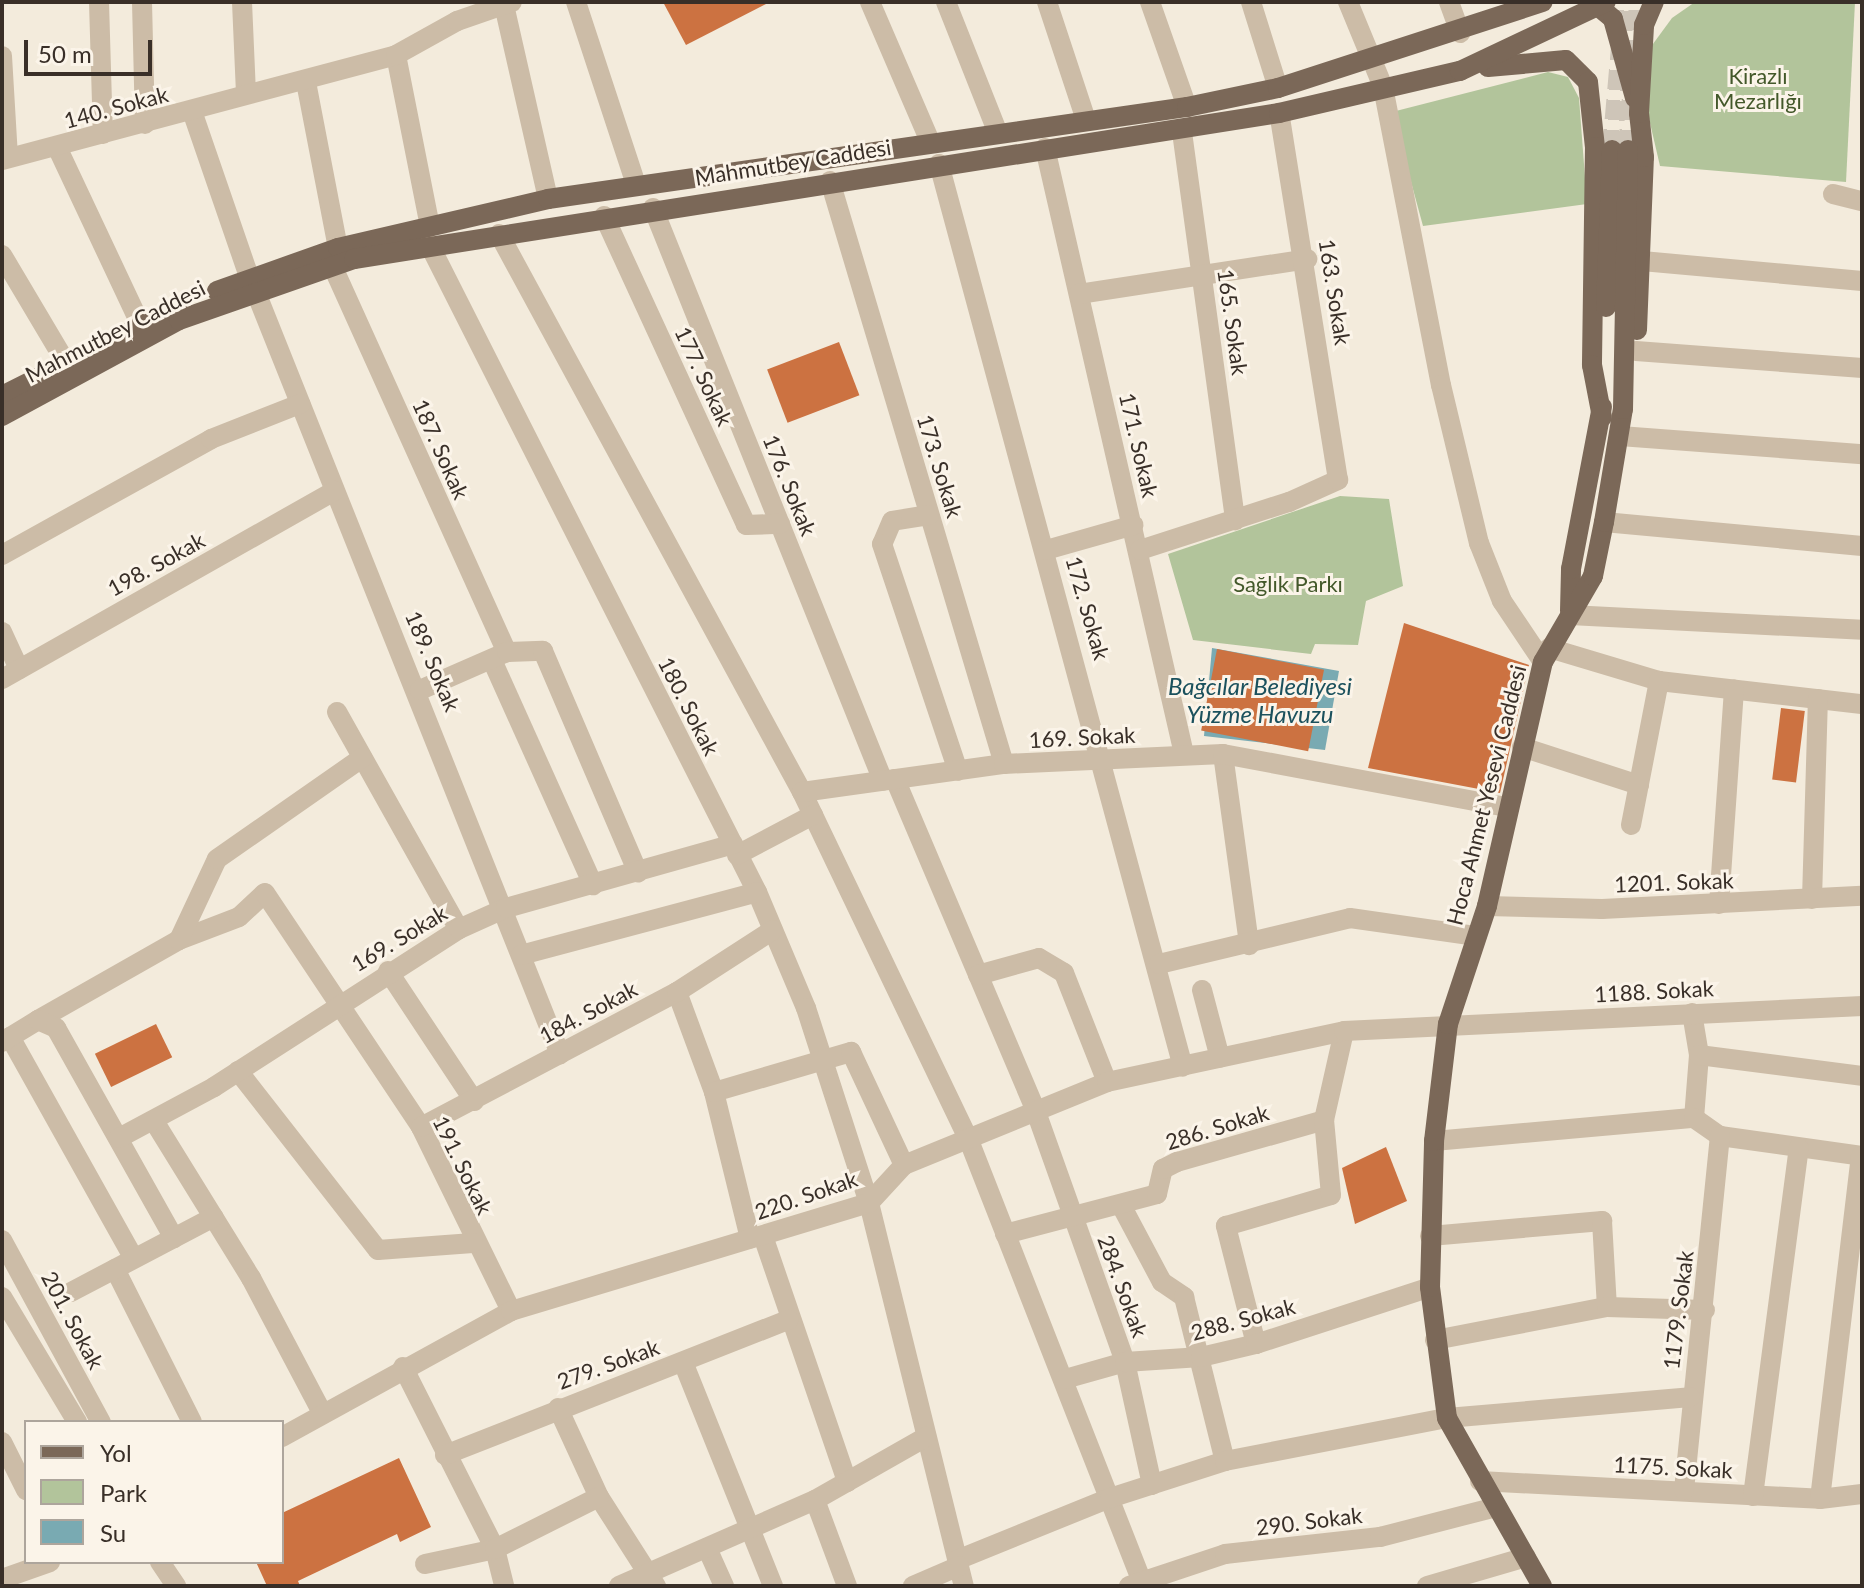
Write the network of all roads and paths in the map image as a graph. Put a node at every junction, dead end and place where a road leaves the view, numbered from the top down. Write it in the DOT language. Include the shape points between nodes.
graph roads {
  1 [pos="99,2"];
  2 [pos="142,2"];
  3 [pos="242,2"];
  4 [pos="576,2"];
  5 [pos="870,2"];
  6 [pos="946,2"];
  7 [pos="1047,2"];
  8 [pos="1150,2"];
  9 [pos="1251,2"];
  10 [pos="1348,2"];
  11 [pos="1449,2"];
  12 [pos="1542,2"];
  13 [pos="1654,2"];
  14 [pos="1599,3"];
  15 [pos="508,4"];
  16 [pos="456,11"];
  17 [pos="1460,33"];
  18 [pos="396,55"];
  19 [pos="2,56"];
  20 [pos="1368,59"];
  21 [pos="1460,71"];
  22 [pos="306,82"];
  23 [pos="1383,87"];
  24 [pos="1278,88"];
  25 [pos="246,93"];
  26 [pos="1187,107"];
  27 [pos="192,111"];
  28 [pos="1279,113"];
  29 [pos="1639,113"];
  30 [pos="1085,117"];
  31 [pos="145,124"];
  32 [pos="997,131"];
  33 [pos="1182,132"];
  34 [pos="103,134"];
  35 [pos="930,141"];
  36 [pos="57,147"];
  37 [pos="1045,148"];
  38 [pos="5,158"];
  39 [pos="939,164"];
  40 [pos="830,181"];
  41 [pos="636,184"];
  42 [pos="1833,194"];
  43 [pos="548,199"];
  44 [pos="1862,201"];
  45 [pos="653,208"];
  46 [pos="604,216"];
  47 [pos="499,234"];
  48 [pos="430,237"];
  49 [pos="2,255"];
  50 [pos="335,257"];
  51 [pos="1307,259"];
  52 [pos="1642,261"];
  53 [pos="1203,275"];
  54 [pos="1862,281"];
  55 [pos="252,283"];
  56 [pos="1079,294"];
  57 [pos="140,323"];
  58 [pos="1636,351"];
  59 [pos="65,361"];
  60 [pos="1862,368"];
  61 [pos="2,396"];
  62 [pos="300,404"];
  63 [pos="1623,409"];
  64 [pos="2,416"];
  65 [pos="1602,417"];
  66 [pos="1620,436"];
  67 [pos="1862,454"];
  68 [pos="334,491"];
  69 [pos="929,515"];
  70 [pos="1235,520"];
  71 [pos="1604,522"];
  72 [pos="780,524"];
  73 [pos="1134,525"];
  74 [pos="1862,546"];
  75 [pos="1046,550"];
  76 [pos="1140,550"];
  77 [pos="2,555"];
  78 [pos="1570,615"];
  79 [pos="1862,630"];
  80 [pos="2,632"];
  81 [pos="1546,655"];
  82 [pos="499,656"];
  83 [pos="10,674"];
  84 [pos="1659,681"];
  85 [pos="420,690"];
  86 [pos="1734,690"];
  87 [pos="1818,699"];
  88 [pos="1862,704"];
  89 [pos="337,712"];
  90 [pos="1522,747"];
  91 [pos="1184,754"];
  92 [pos="1223,754"];
  93 [pos="362,758"];
  94 [pos="1105,761"];
  95 [pos="1004,764"];
  96 [pos="958,771"];
  97 [pos="889,780"];
  98 [pos="1639,785"];
  99 [pos="802,792"];
  100 [pos="1505,807"];
  101 [pos="813,815"];
  102 [pos="1631,825"];
  103 [pos="735,849"];
  104 [pos="638,873"];
  105 [pos="593,885"];
  106 [pos="757,892"];
  107 [pos="1862,896"];
  108 [pos="1812,899"];
  109 [pos="1719,904"];
  110 [pos="1487,906"];
  111 [pos="506,908"];
  112 [pos="459,929"];
  113 [pos="773,930"];
  114 [pos="1477,936"];
  115 [pos="179,940"];
  116 [pos="1249,945"];
  117 [pos="521,955"];
  118 [pos="1159,964"];
  119 [pos="388,971"];
  120 [pos="978,975"];
  121 [pos="1202,990"];
  122 [pos="677,992"];
  123 [pos="1862,1006"];
  124 [pos="335,1007"];
  125 [pos="1692,1013"];
  126 [pos="38,1020"];
  127 [pos="1448,1024"];
  128 [pos="1344,1031"];
  129 [pos="6,1039"];
  130 [pos="560,1054"];
  131 [pos="823,1055"];
  132 [pos="1699,1055"];
  133 [pos="1220,1058"];
  134 [pos="1183,1067"];
  135 [pos="238,1071"];
  136 [pos="1862,1076"];
  137 [pos="1107,1082"];
  138 [pos="714,1092"];
  139 [pos="474,1101"];
  140 [pos="1035,1109"];
  141 [pos="1694,1118"];
  142 [pos="1324,1120"];
  143 [pos="154,1121"];
  144 [pos="421,1127"];
  145 [pos="1720,1136"];
  146 [pos="119,1138"];
  147 [pos="968,1138"];
  148 [pos="1434,1141"];
  149 [pos="1799,1148"];
  150 [pos="1862,1156"];
  151 [pos="904,1165"];
  152 [pos="869,1203"];
  153 [pos="1121,1205"];
  154 [pos="214,1217"];
  155 [pos="1072,1217"];
  156 [pos="1005,1234"];
  157 [pos="1430,1236"];
  158 [pos="174,1238"];
  159 [pos="757,1238"];
  160 [pos="2,1240"];
  161 [pos="473,1243"];
  162 [pos="133,1257"];
  163 [pos="115,1269"];
  164 [pos="1430,1287"];
  165 [pos="71,1292"];
  166 [pos="2,1297"];
  167 [pos="1607,1307"];
  168 [pos="1705,1310"];
  169 [pos="511,1311"];
  170 [pos="788,1320"];
  171 [pos="1435,1340"];
  172 [pos="1256,1344"];
  173 [pos="1201,1357"];
  174 [pos="683,1362"];
  175 [pos="1125,1362"];
  176 [pos="403,1367"];
  177 [pos="1065,1379"];
  178 [pos="1690,1397"];
  179 [pos="558,1408"];
  180 [pos="321,1411"];
  181 [pos="1447,1418"];
  182 [pos="76,1420"];
  183 [pos="100,1420"];
  184 [pos="191,1420"];
  185 [pos="284,1436"];
  186 [pos="926,1437"];
  187 [pos="2,1442"];
  188 [pos="445,1455"];
  189 [pos="1225,1461"];
  190 [pos="1480,1481"];
  191 [pos="847,1482"];
  192 [pos="1152,1485"];
  193 [pos="24,1486"];
  194 [pos="1684,1490"];
  195 [pos="1862,1494"];
  196 [pos="1753,1496"];
  197 [pos="599,1497"];
  198 [pos="1110,1498"];
  199 [pos="1820,1499"];
  200 [pos="815,1500"];
  201 [pos="1496,1507"];
  202 [pos="752,1527"];
  203 [pos="707,1548"];
  204 [pos="495,1549"];
  205 [pos="1526,1557"];
  206 [pos="46,1564"];
  207 [pos="161,1564"];
  208 [pos="425,1564"];
  209 [pos="960,1571"];
  210 [pos="12,1579"];
  211 [pos="654,1580"];
  212 [pos="1138,1584"];
  213 [pos="176,1586"];
  214 [pos="504,1586"];
  215 [pos="619,1586"];
  216 [pos="724,1586"];
  217 [pos="773,1586"];
  218 [pos="847,1586"];
  219 [pos="913,1586"];
  220 [pos="1427,1586"];
  221 [pos="1542,1586"];
  1 -- 34 [label="street"];
  2 -- 31 [label="street"];
  3 -- 25 [label="street"];
  4 -- 41 [label="street"];
  5 -- 35 [label="street"];
  6 -- 32 [label="street"];
  7 -- 30 [label="street"];
  8 -- 26 [label="street"];
  9 -- 24 [label="street"];
  10 -- 20 [label="street"];
  11 -- 17 [label="street"];
  12 -- 17 [label="main road, Mahmutbey Caddesi"];
  13 -- 29 [label="main road" via="1644,25"];
  14 -- 21 [label="main road, Mahmutbey Caddesi"];
  14 -- 29 [label="main road" via="1613,19"];
  15 -- 16 [label="street, 140. Sokak"];
  15 -- 43 [label="street"];
  16 -- 18 [label="street, 140. Sokak"];
  17 -- 20 [label="main road, Mahmutbey Caddesi"];
  18 -- 22 [label="street, 140. Sokak"];
  18 -- 48 [label="street, 180. Sokak"];
  19 -- 38 [label="street"];
  20 -- 23 [label="street"];
  20 -- 24 [label="main road, Mahmutbey Caddesi"];
  21 -- 23 [label="main road, Mahmutbey Caddesi"];
  21 -- 65 [label="main road" via="1566,60 1588,82 1595,147 1592,365"];
  22 -- 25 [label="street, 140. Sokak"];
  22 -- 50 [label="street, 187. Sokak"];
  23 -- 28 [label="main road, Mahmutbey Caddesi"];
  23 -- 81 [label="street" via="1441,385 1479,543 1502,601"];
  24 -- 26 [label="main road, Mahmutbey Caddesi"];
  25 -- 27 [label="street, 140. Sokak"];
  26 -- 30 [label="main road, Mahmutbey Caddesi"];
  27 -- 31 [label="street, 140. Sokak"];
  27 -- 55 [label="street, 189. Sokak"];
  28 -- 33 [label="main road, Mahmutbey Caddesi"];
  28 -- 51 [label="street, 163. Sokak"];
  29 -- 52 [label="main road"];
  30 -- 32 [label="main road, Mahmutbey Caddesi"];
  31 -- 34 [label="street, 140. Sokak"];
  32 -- 35 [label="main road, Mahmutbey Caddesi"];
  33 -- 37 [label="main road, Mahmutbey Caddesi"];
  33 -- 53 [label="street, 165. Sokak"];
  34 -- 36 [label="street, 140. Sokak"];
  35 -- 41 [label="main road, Mahmutbey Caddesi"];
  36 -- 38 [label="street, 140. Sokak"];
  36 -- 57 [label="street"];
  37 -- 39 [label="main road, Mahmutbey Caddesi"];
  37 -- 56 [label="street, 171. Sokak"];
  39 -- 40 [label="main road, Mahmutbey Caddesi"];
  39 -- 75 [label="street, 172. Sokak"];
  40 -- 45 [label="main road, Mahmutbey Caddesi"];
  40 -- 69 [label="street, 173. Sokak"];
  41 -- 43 [label="main road, Mahmutbey Caddesi"];
  42 -- 44 [label="street"];
  43 -- 48 [label="main road, Mahmutbey Caddesi"];
  45 -- 46 [label="main road, Mahmutbey Caddesi"];
  45 -- 72 [label="street, 176. Sokak"];
  46 -- 47 [label="main road, Mahmutbey Caddesi"];
  46 -- 72 [label="street, 177. Sokak" via="746,525"];
  47 -- 48 [label="main road, Mahmutbey Caddesi"];
  47 -- 99 [label="street"];
  48 -- 50 [label="main road, Mahmutbey Caddesi"];
  48 -- 103 [label="street, 180. Sokak"];
  49 -- 59 [label="street"];
  50 -- 55 [label="main road, Mahmutbey Caddesi"];
  50 -- 82 [label="street, 187. Sokak"];
  51 -- 53 [label="street"];
  51 -- 70 [label="street, 163. Sokak" via="1338,480"];
  52 -- 54 [label="street"];
  52 -- 58 [label="main road"];
  53 -- 56 [label="street"];
  53 -- 70 [label="street, 165. Sokak"];
  55 -- 57 [label="main road, Mahmutbey Caddesi"];
  55 -- 62 [label="street, 189. Sokak"];
  55 -- 64 [label="main road, Mahmutbey Caddesi"];
  56 -- 73 [label="street, 171. Sokak"];
  57 -- 59 [label="main road, Mahmutbey Caddesi"];
  58 -- 60 [label="street"];
  58 -- 63 [label="main road"];
  59 -- 61 [label="main road, Mahmutbey Caddesi"];
  62 -- 68 [label="street, 189. Sokak"];
  62 -- 77 [label="street" via="211,439"];
  63 -- 65 [label="main road" via="1620,150"];
  63 -- 66 [label="main road, Hoca Ahmet Yesevi Caddesi"];
  65 -- 78 [label="main road" via="1571,569"];
  66 -- 67 [label="street"];
  66 -- 71 [label="main road, Hoca Ahmet Yesevi Caddesi"];
  68 -- 83 [label="street, 198. Sokak"];
  68 -- 85 [label="street, 189. Sokak"];
  69 -- 95 [label="street, 173. Sokak"];
  69 -- 96 [label="street" via="892,521 882,544"];
  70 -- 76 [label="street"];
  71 -- 74 [label="street"];
  71 -- 78 [label="main road, Hoca Ahmet Yesevi Caddesi" via="1593,576"];
  72 -- 97 [label="street, 176. Sokak"];
  73 -- 75 [label="street"];
  73 -- 76 [label="street, 171. Sokak"];
  75 -- 94 [label="street, 172. Sokak"];
  76 -- 91 [label="street, 171. Sokak"];
  78 -- 79 [label="street"];
  78 -- 81 [label="main road, Hoca Ahmet Yesevi Caddesi"];
  80 -- 83 [label="street"];
  81 -- 84 [label="street"];
  81 -- 90 [label="main road, Hoca Ahmet Yesevi Caddesi"];
  82 -- 85 [label="street"];
  82 -- 104 [label="street" via="543,651"];
  82 -- 105 [label="street, 187. Sokak"];
  84 -- 86 [label="street"];
  84 -- 98 [label="street"];
  85 -- 111 [label="street, 189. Sokak"];
  86 -- 87 [label="street"];
  86 -- 109 [label="street"];
  87 -- 88 [label="street"];
  87 -- 108 [label="street"];
  89 -- 93 [label="street"];
  90 -- 98 [label="street"];
  90 -- 100 [label="main road, Hoca Ahmet Yesevi Caddesi"];
  91 -- 92 [label="street, 169. Sokak"];
  91 -- 94 [label="street, 169. Sokak"];
  92 -- 100 [label="street, 169. Sokak"];
  92 -- 116 [label="street"];
  93 -- 112 [label="street"];
  93 -- 115 [label="street" via="217,859"];
  94 -- 95 [label="street, 169. Sokak"];
  94 -- 118 [label="street, 172. Sokak"];
  95 -- 96 [label="street, 169. Sokak"];
  96 -- 97 [label="street, 169. Sokak"];
  97 -- 99 [label="street, 169. Sokak"];
  97 -- 120 [label="street, 176. Sokak"];
  98 -- 102 [label="street"];
  99 -- 101 [label="street"];
  100 -- 110 [label="main road, Hoca Ahmet Yesevi Caddesi"];
  101 -- 103 [label="street, 169. Sokak"];
  101 -- 147 [label="street"];
  103 -- 104 [label="street, 169. Sokak"];
  103 -- 106 [label="street, 180. Sokak"];
  104 -- 105 [label="street, 169. Sokak"];
  105 -- 111 [label="street, 169. Sokak"];
  106 -- 113 [label="street, 180. Sokak"];
  106 -- 117 [label="street"];
  107 -- 108 [label="street, 1201. Sokak"];
  108 -- 109 [label="street, 1201. Sokak"];
  109 -- 110 [label="street, 1201. Sokak"];
  110 -- 114 [label="main road, Hoca Ahmet Yesevi Caddesi"];
  111 -- 112 [label="street, 169. Sokak"];
  111 -- 117 [label="street, 189. Sokak"];
  112 -- 119 [label="street, 169. Sokak"];
  113 -- 122 [label="street, 184. Sokak"];
  113 -- 131 [label="street, 180. Sokak"];
  114 -- 116 [label="street" via="1350,918"];
  114 -- 127 [label="main road, Hoca Ahmet Yesevi Caddesi"];
  115 -- 124 [label="street, 191. Sokak" via="239,917 265,893"];
  115 -- 126 [label="street"];
  116 -- 118 [label="street"];
  117 -- 130 [label="street, 189. Sokak"];
  118 -- 134 [label="street, 172. Sokak"];
  119 -- 124 [label="street, 169. Sokak"];
  119 -- 139 [label="street"];
  120 -- 137 [label="street" via="1039,958 1064,973"];
  120 -- 140 [label="street, 176. Sokak"];
  121 -- 133 [label="street"];
  122 -- 130 [label="street, 184. Sokak"];
  122 -- 138 [label="street"];
  123 -- 125 [label="street, 1188. Sokak"];
  124 -- 135 [label="street, 169. Sokak"];
  124 -- 144 [label="street, 191. Sokak"];
  125 -- 127 [label="street, 1188. Sokak"];
  125 -- 132 [label="street"];
  126 -- 129 [label="street"];
  126 -- 146 [label="street" via="56,1028"];
  127 -- 128 [label="street, 220. Sokak"];
  127 -- 148 [label="main road, Hoca Ahmet Yesevi Caddesi"];
  128 -- 133 [label="street, 220. Sokak"];
  128 -- 142 [label="street"];
  129 -- 162 [label="street"];
  130 -- 139 [label="street, 184. Sokak"];
  131 -- 138 [label="street"];
  131 -- 151 [label="street" via="851,1052"];
  131 -- 152 [label="street, 180. Sokak"];
  132 -- 136 [label="street"];
  132 -- 141 [label="street"];
  133 -- 134 [label="street, 220. Sokak"];
  134 -- 137 [label="street, 220. Sokak"];
  135 -- 143 [label="street, 169. Sokak"];
  135 -- 161 [label="street" via="378,1250"];
  137 -- 140 [label="street, 220. Sokak"];
  138 -- 159 [label="street"];
  139 -- 144 [label="street, 184. Sokak"];
  140 -- 147 [label="street, 220. Sokak"];
  140 -- 155 [label="street, 284. Sokak"];
  141 -- 145 [label="street"];
  141 -- 148 [label="street"];
  142 -- 153 [label="street, 286. Sokak" via="1177,1162 1163,1169 1157,1194"];
  142 -- 172 [label="street" via="1331,1195 1226,1226"];
  143 -- 146 [label="street, 169. Sokak"];
  143 -- 154 [label="street"];
  144 -- 161 [label="street, 191. Sokak"];
  145 -- 149 [label="street"];
  145 -- 168 [label="street, 1179. Sokak"];
  146 -- 158 [label="street"];
  147 -- 151 [label="street, 220. Sokak"];
  147 -- 156 [label="street"];
  148 -- 157 [label="main road, Hoca Ahmet Yesevi Caddesi"];
  149 -- 150 [label="street"];
  149 -- 196 [label="street"];
  150 -- 199 [label="street"];
  151 -- 152 [label="street, 220. Sokak"];
  152 -- 159 [label="street, 220. Sokak"];
  152 -- 186 [label="street, 180. Sokak"];
  153 -- 155 [label="street, 286. Sokak"];
  153 -- 173 [label="street" via="1162,1282 1184,1297"];
  154 -- 158 [label="street"];
  154 -- 180 [label="street"];
  155 -- 156 [label="street, 286. Sokak"];
  155 -- 175 [label="street, 284. Sokak"];
  156 -- 177 [label="street"];
  157 -- 164 [label="main road, Hoca Ahmet Yesevi Caddesi"];
  157 -- 167 [label="street" via="1602,1221"];
  158 -- 162 [label="street"];
  159 -- 169 [label="street, 220. Sokak"];
  159 -- 170 [label="street"];
  160 -- 183 [label="street, 201. Sokak"];
  161 -- 169 [label="street, 191. Sokak"];
  162 -- 163 [label="street"];
  163 -- 165 [label="street"];
  163 -- 184 [label="street"];
  164 -- 171 [label="main road, Hoca Ahmet Yesevi Caddesi"];
  164 -- 172 [label="street, 288. Sokak"];
  166 -- 182 [label="street, 201. Sokak"];
  167 -- 168 [label="street"];
  167 -- 171 [label="street"];
  168 -- 178 [label="street, 1179. Sokak"];
  169 -- 176 [label="street, 220. Sokak"];
  170 -- 174 [label="street, 279. Sokak"];
  170 -- 191 [label="street"];
  171 -- 181 [label="main road, Hoca Ahmet Yesevi Caddesi"];
  172 -- 173 [label="street, 288. Sokak"];
  173 -- 175 [label="street, 288. Sokak"];
  173 -- 189 [label="street"];
  174 -- 179 [label="street, 279. Sokak"];
  174 -- 202 [label="street"];
  175 -- 177 [label="street, 288. Sokak"];
  175 -- 192 [label="street, 284. Sokak"];
  176 -- 180 [label="street, 220. Sokak"];
  176 -- 188 [label="street"];
  177 -- 198 [label="street"];
  178 -- 181 [label="street"];
  178 -- 194 [label="street, 1179. Sokak"];
  179 -- 188 [label="street, 279. Sokak"];
  179 -- 197 [label="street"];
  180 -- 185 [label="street, 220. Sokak"];
  181 -- 189 [label="street"];
  181 -- 190 [label="main road, Hoca Ahmet Yesevi Caddesi"];
  186 -- 191 [label="street"];
  186 -- 209 [label="street, 180. Sokak"];
  187 -- 193 [label="street"];
  188 -- 204 [label="street"];
  189 -- 192 [label="street"];
  190 -- 194 [label="street, 1175. Sokak"];
  190 -- 201 [label="main road, Hoca Ahmet Yesevi Caddesi"];
  191 -- 200 [label="street"];
  192 -- 198 [label="street"];
  194 -- 196 [label="street, 1175. Sokak"];
  195 -- 199 [label="street, 1175. Sokak"];
  196 -- 199 [label="street, 1175. Sokak"];
  197 -- 204 [label="street"];
  197 -- 211 [label="street"];
  198 -- 209 [label="street"];
  198 -- 212 [label="street"];
  200 -- 202 [label="street"];
  200 -- 218 [label="street"];
  201 -- 205 [label="main road, Hoca Ahmet Yesevi Caddesi"];
  201 -- 212 [label="street, 290. Sokak" via="1380,1537 1225,1554"];
  202 -- 203 [label="street"];
  202 -- 217 [label="street"];
  203 -- 211 [label="street"];
  203 -- 216 [label="street"];
  204 -- 208 [label="street"];
  204 -- 214 [label="street"];
  205 -- 220 [label="street"];
  205 -- 221 [label="main road, Hoca Ahmet Yesevi Caddesi"];
  206 -- 210 [label="street"];
  207 -- 213 [label="street"];
  209 -- 219 [label="street"];
  211 -- 215 [label="street"];
}
